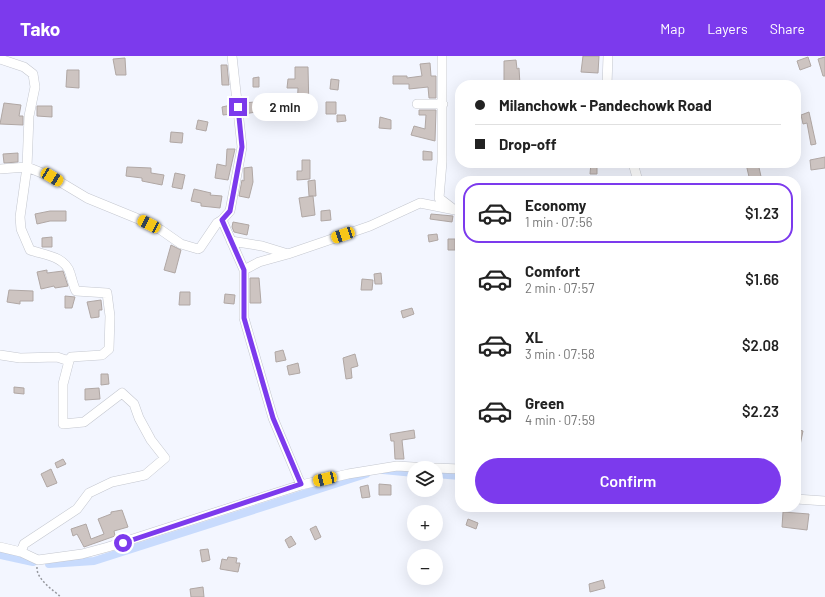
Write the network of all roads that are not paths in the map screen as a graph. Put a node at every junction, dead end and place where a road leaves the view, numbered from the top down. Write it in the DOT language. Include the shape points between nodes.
graph roads {
  1 [pos="232,56"];
  2 [pos="442,56"];
  3 [pos="608,56"];
  4 [pos="0,59"];
  5 [pos="607,80"];
  6 [pos="417,104"];
  7 [pos="443,104"];
  8 [pos="27,167"];
  9 [pos="0,169"];
  10 [pos="439,198"];
  11 [pos="428,204"];
  12 [pos="455,209"];
  13 [pos="455,210"];
  14 [pos="222,220"];
  15 [pos="231,241"];
  16 [pos="288,254"];
  17 [pos="244,270"];
  18 [pos="0,355"];
  19 [pos="69,362"];
  20 [pos="407,467"];
  21 [pos="443,468"];
  22 [pos="455,469"];
  23 [pos="301,484"];
  24 [pos="801,499"];
  25 [pos="825,501"];
  26 [pos="0,547"];
  27 [pos="21,552"];
  1 -- 14 [label="street" via="242,147 230,211"];
  2 -- 7 [label="street"];
  3 -- 5 [label="street"];
  4 -- 8 [label="street" via="24,66 33,74 35,87 29,116"];
  6 -- 7 [label="street"];
  7 -- 10 [label="street"];
  8 -- 9 [label="street"];
  8 -- 14 [label="street" via="52,177 87,198 162,230 181,244 198,249"];
  8 -- 19 [label="street" via="20,217 27,246 30,250 64,262 70,271 76,291 107,293 110,316 109,349 102,355 71,357"];
  10 -- 11 [label="street"];
  10 -- 12 [label="street"];
  11 -- 13 [label="street"];
  11 -- 16 [label="street" via="420,203 370,226"];
  14 -- 15 [label="street"];
  15 -- 16 [label="street" via="262,246"];
  15 -- 17 [label="street"];
  16 -- 17 [label="street" via="259,262"];
  17 -- 23 [label="street" via="244,318 273,418"];
  18 -- 19 [label="street" via="20,358 57,357"];
  19 -- 27 [label="street" via="63,384 63,424 84,422 122,393 134,404 151,440 165,458 145,475 112,482 89,493 77,509 24,544"];
  20 -- 23 [label="street" via="348,474"];
  21 -- 22 [label="street"];
  23 -- 27 [label="street" via="82,554 38,560"];
  24 -- 25 [label="street"];
  26 -- 27 [label="street"];
}
